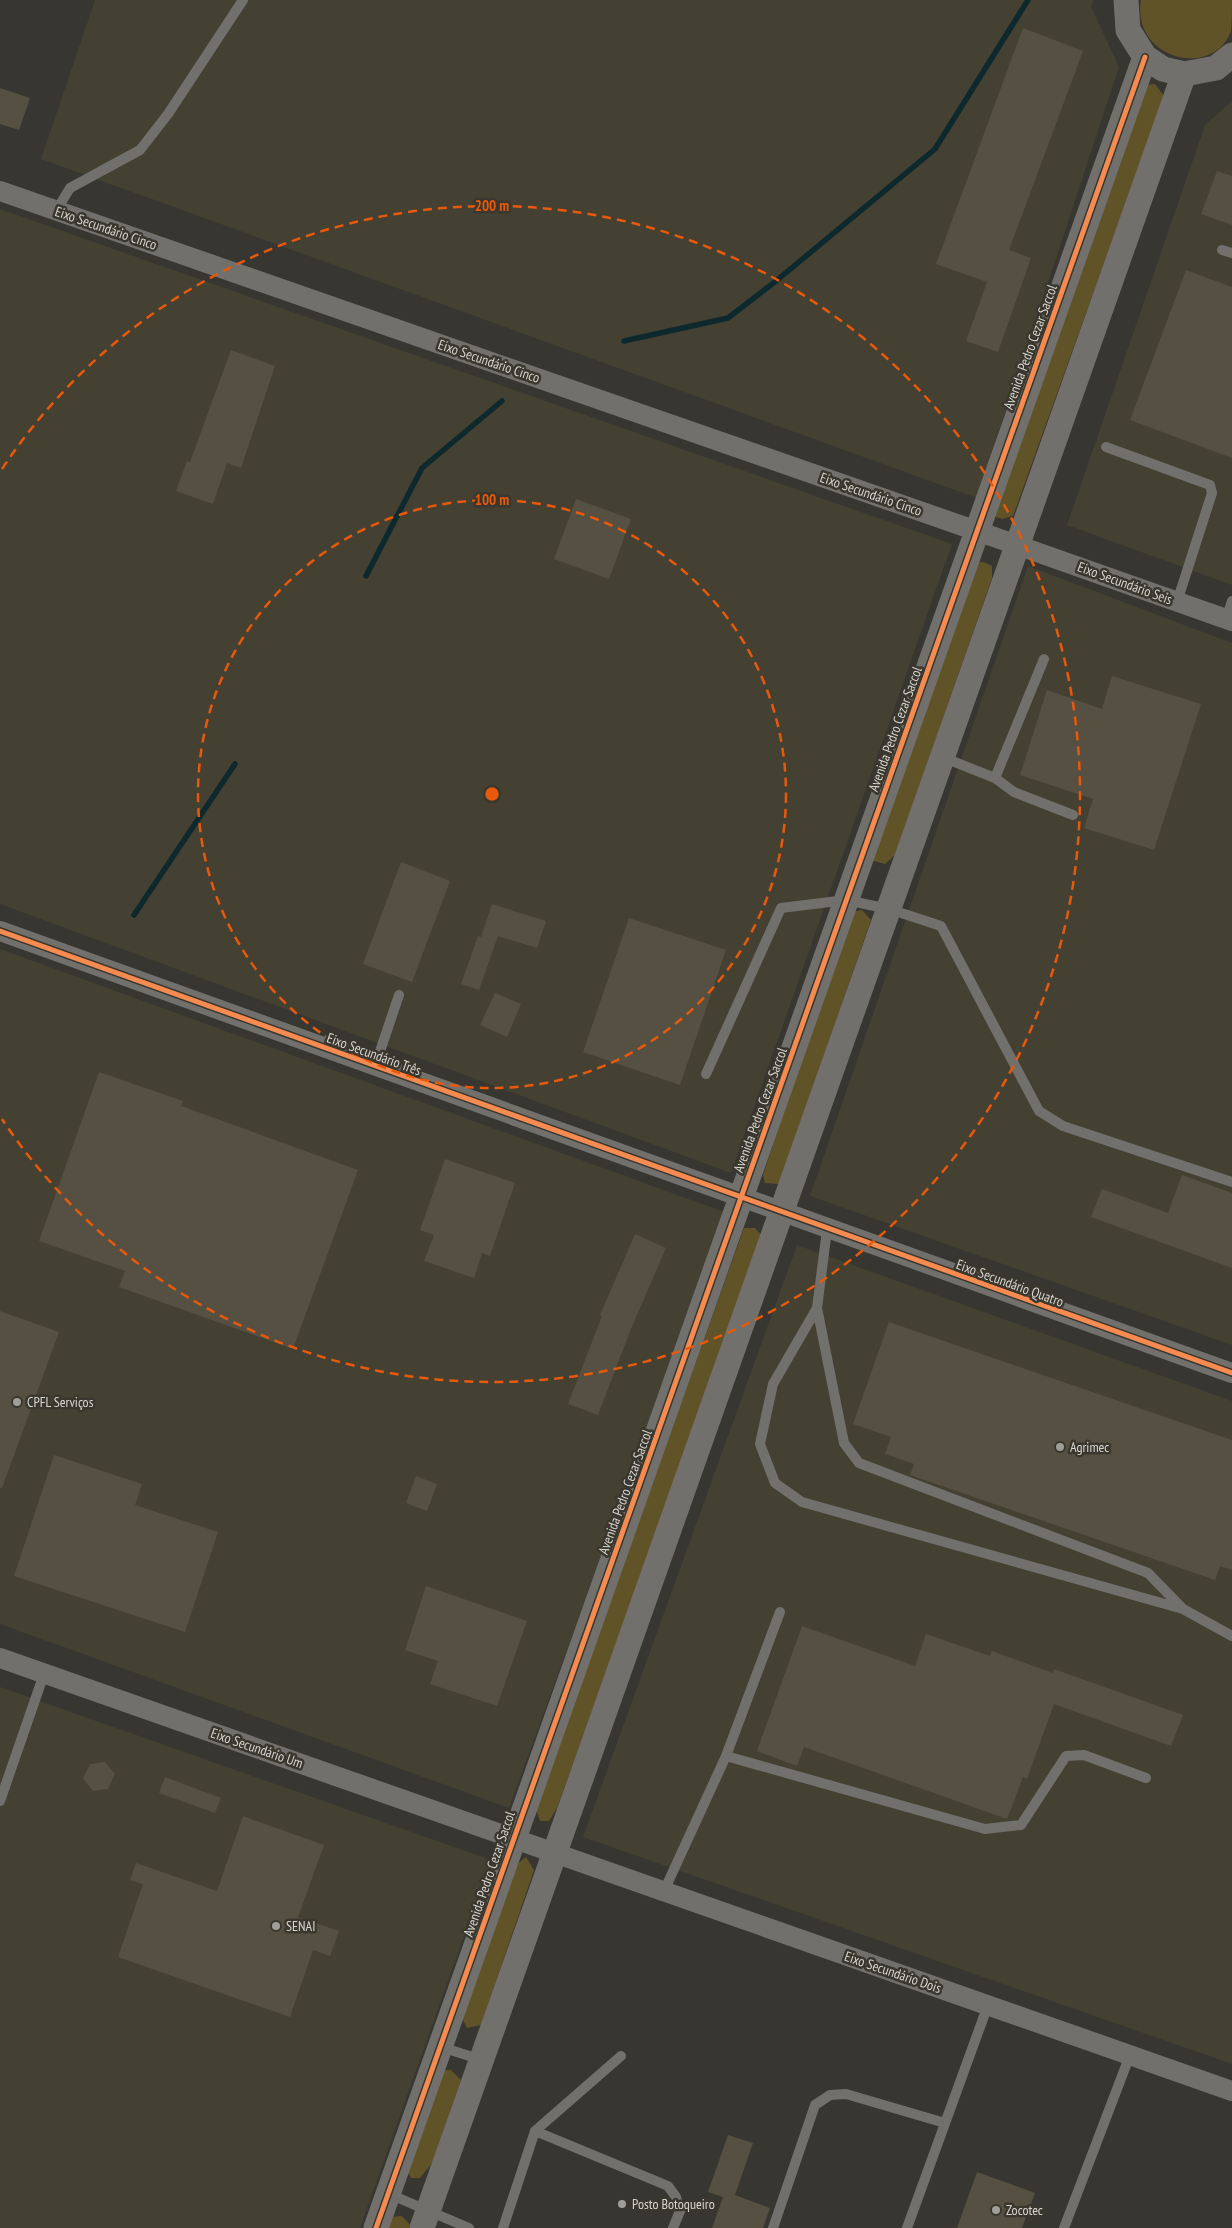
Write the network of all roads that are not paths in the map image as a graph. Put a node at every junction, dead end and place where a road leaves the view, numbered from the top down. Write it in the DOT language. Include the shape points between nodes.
graph roads {
  1 [pos="243,0"];
  2 [pos="1126,0"];
  3 [pos="1232,55"];
  4 [pos="1145,57"];
  5 [pos="1184,74"];
  6 [pos="0,191"];
  7 [pos="56,211"];
  8 [pos="1106,447"];
  9 [pos="977,531"];
  10 [pos="1017,545"];
  11 [pos="1177,602"];
  12 [pos="1230,614"];
  13 [pos="1044,659"];
  14 [pos="942,757"];
  15 [pos="995,778"];
  16 [pos="1073,815"];
  17 [pos="846,900"];
  18 [pos="889,909"];
  19 [pos="0,931"];
  20 [pos="399,995"];
  21 [pos="375,1066"];
  22 [pos="706,1074"];
  23 [pos="1232,1182"];
  24 [pos="741,1198"];
  25 [pos="781,1213"];
  26 [pos="827,1230"];
  27 [pos="817,1308"];
  28 [pos="1232,1373"];
  29 [pos="1183,1609"];
  30 [pos="780,1612"];
  31 [pos="1232,1636"];
  32 [pos="0,1658"];
  33 [pos="44,1674"];
  34 [pos="726,1756"];
  35 [pos="1146,1778"];
  36 [pos="0,1801"];
  37 [pos="514,1839"];
  38 [pos="555,1853"];
  39 [pos="664,1891"];
  40 [pos="988,2005"];
  41 [pos="440,2046"];
  42 [pos="1130,2055"];
  43 [pos="621,2056"];
  44 [pos="482,2060"];
  45 [pos="1232,2091"];
  46 [pos="945,2123"];
  47 [pos="534,2131"];
  48 [pos="388,2194"];
  49 [pos="425,2219"];
  50 [pos="376,2228"];
  51 [pos="469,2228"];
  52 [pos="503,2228"];
  53 [pos="673,2228"];
  54 [pos="773,2228"];
  55 [pos="907,2228"];
  56 [pos="1064,2228"];
  1 -- 7 [label="lane" via="168,114 140,150 70,188"];
  2 -- 4 [label="street" via="1128,30"];
  3 -- 5 [label="street" via="1216,68"];
  4 -- 5 [label="street" via="1163,69"];
  4 -- 9 [label="street, Avenida Pedro Cezar Saccol"];
  5 -- 10 [label="street"];
  6 -- 7 [label="street, Eixo Secundário Cinco"];
  7 -- 9 [label="street, Eixo Secundário Cinco"];
  8 -- 11 [label="lane" via="1210,485 1212,494"];
  9 -- 10 [label="street, Eixo Secundário Cinco"];
  9 -- 17 [label="street, Avenida Pedro Cezar Saccol"];
  10 -- 11 [label="street, Eixo Secundário Seis"];
  10 -- 14 [label="street"];
  11 -- 12 [label="street, Eixo Secundário Seis"];
  13 -- 15 [label="lane"];
  14 -- 15 [label="lane"];
  14 -- 18 [label="street"];
  15 -- 16 [label="lane" via="1014,792"];
  17 -- 18 [label="lane"];
  17 -- 22 [label="lane" via="781,908"];
  17 -- 24 [label="street, Avenida Pedro Cezar Saccol"];
  18 -- 23 [label="lane" via="941,926 1039,1111 1063,1126"];
  18 -- 25 [label="street"];
  19 -- 21 [label="street, Eixo Secundário Três"];
  20 -- 21 [label="lane"];
  21 -- 24 [label="street, Eixo Secundário Três"];
  24 -- 25 [label="street, Eixo Secundário Três"];
  24 -- 37 [label="street, Avenida Pedro Cezar Saccol"];
  25 -- 26 [label="street, Eixo Secundário Quatro"];
  25 -- 38 [label="street"];
  26 -- 27 [label="lane"];
  26 -- 28 [label="street, Eixo Secundário Quatro"];
  27 -- 29 [label="lane" via="844,1442 859,1463 1148,1574"];
  27 -- 29 [label="lane" via="773,1384 760,1444 774,1483 802,1502"];
  29 -- 31 [label="lane"];
  30 -- 34 [label="lane"];
  32 -- 33 [label="street, Eixo Secundário Um"];
  33 -- 36 [label="lane"];
  33 -- 37 [label="street, Eixo Secundário Um"];
  34 -- 35 [label="lane" via="985,1830 1021,1825 1066,1756 1084,1755"];
  34 -- 39 [label="lane"];
  37 -- 38 [label="street, Eixo Secundário Um"];
  37 -- 41 [label="street, Avenida Pedro Cezar Saccol"];
  38 -- 39 [label="street, Eixo Secundário Dois"];
  38 -- 44 [label="street"];
  39 -- 40 [label="street, Eixo Secundário Dois"];
  40 -- 42 [label="street, Eixo Secundário Dois"];
  40 -- 46 [label="lane"];
  41 -- 44 [label="lane"];
  41 -- 48 [label="street, Avenida Pedro Cezar Saccol"];
  42 -- 45 [label="street, Eixo Secundário Dois"];
  42 -- 56 [label="lane"];
  43 -- 47 [label="lane"];
  44 -- 49 [label="street"];
  46 -- 54 [label="lane" via="846,2094 830,2095 815,2105"];
  46 -- 55 [label="lane"];
  47 -- 52 [label="lane"];
  47 -- 53 [label="lane" via="668,2186 680,2210"];
  48 -- 49 [label="lane"];
  48 -- 50 [label="street, Avenida Pedro Cezar Saccol"];
  49 -- 51 [label="lane"];
}
